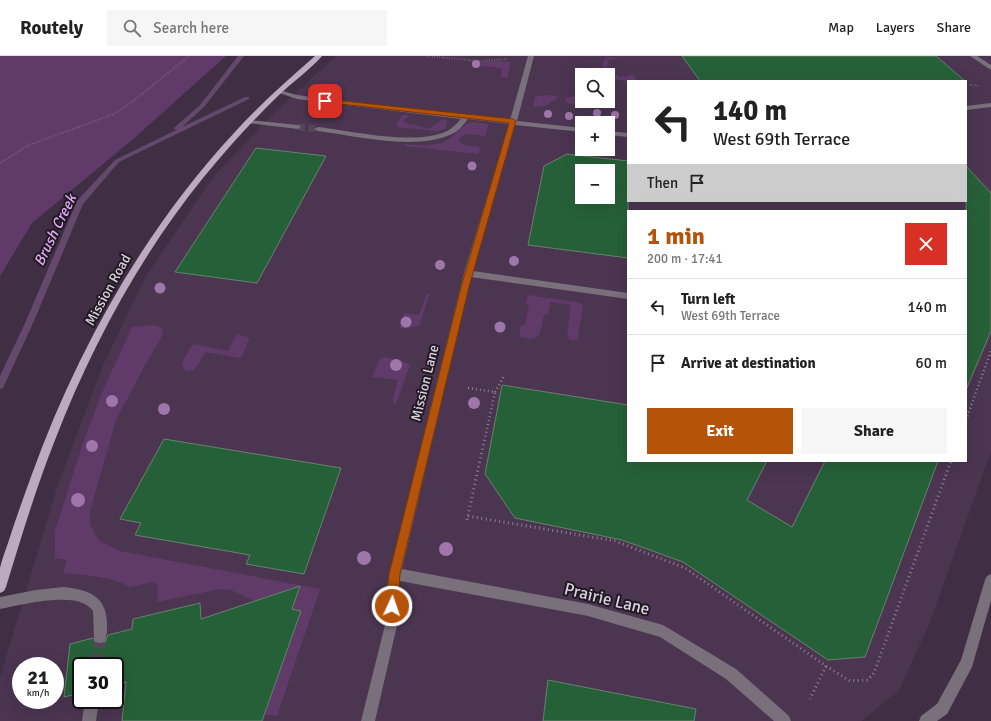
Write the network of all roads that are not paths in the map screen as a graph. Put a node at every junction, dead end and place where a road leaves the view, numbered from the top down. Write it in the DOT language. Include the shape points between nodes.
graph roads {
  1 [pos="319,56"];
  2 [pos="531,56"];
  3 [pos="972,56"];
  4 [pos="991,68"];
  5 [pos="279,92"];
  6 [pos="991,105"];
  7 [pos="967,108"];
  8 [pos="466,116"];
  9 [pos="513,121"];
  10 [pos="249,122"];
  11 [pos="298,127"];
  12 [pos="575,129"];
  13 [pos="318,130"];
  14 [pos="615,134"];
  15 [pos="627,135"];
  16 [pos="468,273"];
  17 [pos="627,296"];
  18 [pos="395,574"];
  19 [pos="991,580"];
  20 [pos="0,586"];
  21 [pos="0,603"];
  22 [pos="100,637"];
  23 [pos="91,709"];
  24 [pos="89,721"];
  25 [pos="368,721"];
  26 [pos="784,721"];
  27 [pos="926,721"];
  1 -- 5 [label="main road, Mission Road"];
  2 -- 9 [label="street, Mission Lane"];
  3 -- 4 [label="street"];
  5 -- 8 [label="street" via="298,97"];
  5 -- 10 [label="main road, Mission Road"];
  6 -- 7 [label="street"];
  8 -- 9 [label="street"];
  8 -- 13 [label="street" via="448,134 422,139"];
  9 -- 12 [label="street"];
  9 -- 16 [label="street, Mission Lane"];
  10 -- 11 [label="street"];
  10 -- 20 [label="main road, Mission Road" via="192,187 162,227 114,302 58,420 30,493"];
  14 -- 15 [label="street"];
  16 -- 17 [label="street"];
  16 -- 18 [label="street, Mission Lane"];
  18 -- 25 [label="street, Mission Lane" via="392,621"];
  18 -- 26 [label="street, Prairie Lane" via="588,610 663,631 730,674"];
  19 -- 27 [label="street" via="967,662 942,709"];
  21 -- 22 [label="street" via="47,594 84,595 97,604"];
  23 -- 24 [label="street"];
}
